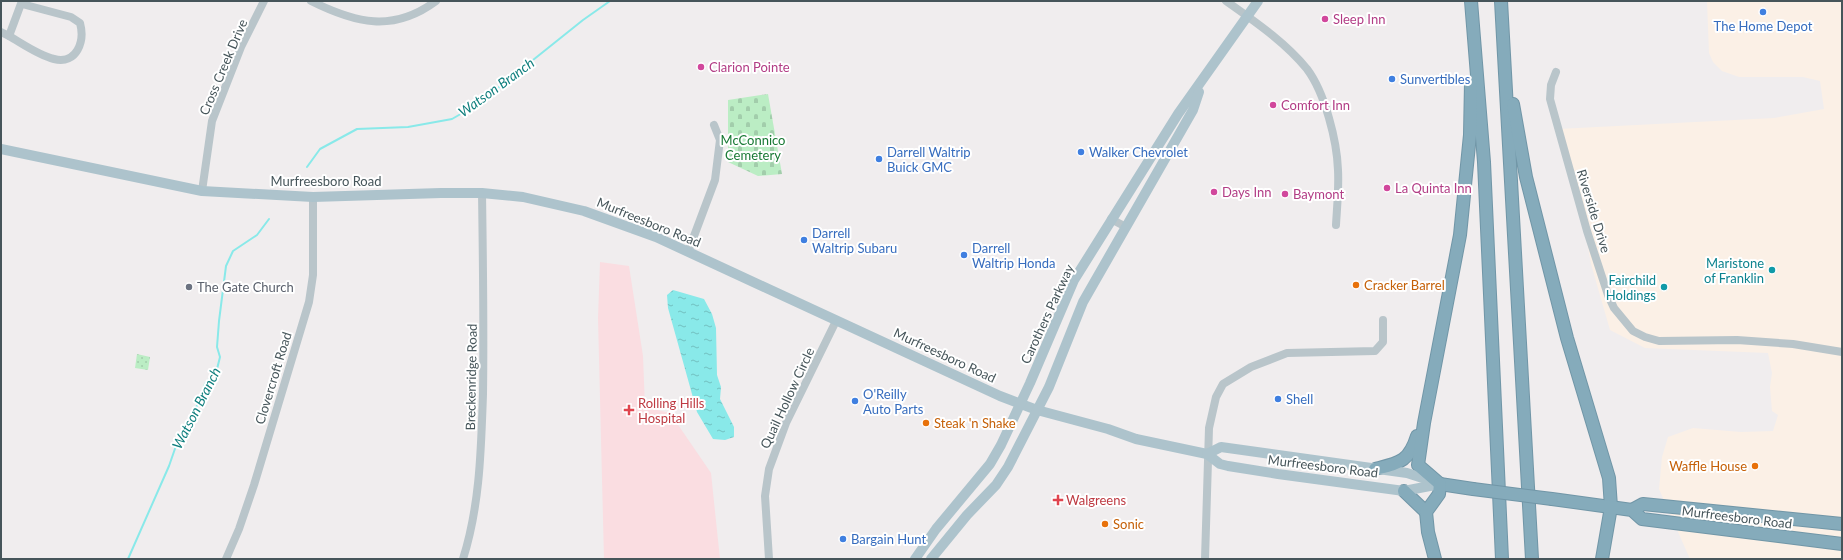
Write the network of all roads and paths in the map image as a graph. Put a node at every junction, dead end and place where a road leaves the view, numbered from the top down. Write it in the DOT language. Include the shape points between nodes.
graph roads {
  1 [pos="264,1"];
  2 [pos="311,1"];
  3 [pos="436,1"];
  4 [pos="1226,1"];
  5 [pos="1258,1"];
  6 [pos="1472,1"];
  7 [pos="1501,1"];
  8 [pos="22,2"];
  9 [pos="1246,16"];
  10 [pos="1,32"];
  11 [pos="9,36"];
  12 [pos="1473,42"];
  13 [pos="1504,50"];
  14 [pos="1556,72"];
  15 [pos="1204,78"];
  16 [pos="714,126"];
  17 [pos="1,149"];
  18 [pos="202,191"];
  19 [pos="482,193"];
  20 [pos="313,198"];
  21 [pos="1111,219"];
  22 [pos="1336,225"];
  23 [pos="1126,227"];
  24 [pos="688,252"];
  25 [pos="1383,320"];
  26 [pos="836,321"];
  27 [pos="1842,352"];
  28 [pos="1020,404"];
  29 [pos="1037,410"];
  30 [pos="1424,423"];
  31 [pos="1207,454"];
  32 [pos="1375,469"];
  33 [pos="1440,484"];
  34 [pos="1404,491"];
  35 [pos="1610,507"];
  36 [pos="1632,510"];
  37 [pos="1426,512"];
  38 [pos="1842,524"];
  39 [pos="1842,544"];
  40 [pos="919,558"];
  41 [pos="226,559"];
  42 [pos="463,559"];
  43 [pos="769,559"];
  44 [pos="931,559"];
  45 [pos="1204,559"];
  46 [pos="1435,559"];
  47 [pos="1502,559"];
  48 [pos="1532,559"];
  49 [pos="1602,559"];
  1 -- 18 [label="street, Cross Creek Drive" via="241,47 212,121"];
  2 -- 3 [label="street" via="356,20 381,22 410,16"];
  4 -- 9 [label="street"];
  5 -- 9 [label="main road, Carothers Parkway"];
  6 -- 12 [label="highway"];
  7 -- 13 [label="highway"];
  8 -- 11 [label="street"];
  8 -- 11 [label="street" via="71,16 80,23 83,34 81,45 76,53 54,59"];
  9 -- 15 [label="main road, Carothers Parkway"];
  9 -- 22 [label="street" via="1287,48 1317,85 1333,135 1338,169"];
  10 -- 11 [label="street"];
  12 -- 30 [label="highway" via="1470,135 1460,235"];
  12 -- 47 [label="highway" via="1484,162"];
  13 -- 35 [label="highway" via="1526,177 1568,338 1609,478"];
  13 -- 48 [label="highway"];
  14 -- 27 [label="street, Riverside Drive" via="1551,85 1550,99 1587,231 1608,294 1618,313 1633,331 1659,341 1745,340"];
  15 -- 21 [label="main road, Carothers Parkway"];
  15 -- 23 [label="main road, Carothers Parkway" via="1193,110"];
  16 -- 24 [label="street" via="720,140 715,180"];
  17 -- 18 [label="main road, Murfreesboro Road"];
  18 -- 20 [label="main road, Murfreesboro Road"];
  19 -- 20 [label="main road, Murfreesboro Road" via="441,192"];
  19 -- 24 [label="main road, Murfreesboro Road" via="523,197 584,211 629,226"];
  19 -- 42 [label="street, Breckenridge Road" via="484,333 481,450 477,499"];
  20 -- 41 [label="street, Clovercroft Road" via="313,275 308,302 254,485"];
  21 -- 23 [label="street"];
  21 -- 28 [label="main road, Carothers Parkway" via="1074,280"];
  23 -- 29 [label="main road, Carothers Parkway" via="1083,302 1049,387"];
  24 -- 26 [label="main road, Murfreesboro Road"];
  25 -- 31 [label="street" via="1383,342 1374,351 1287,353 1252,367 1223,384 1212,407"];
  26 -- 28 [label="main road, Murfreesboro Road"];
  26 -- 43 [label="street, Quail Hollow Circle" via="786,423 769,469 766,496"];
  28 -- 29 [label="main road, Murfreesboro Road"];
  28 -- 40 [label="main road, Carothers Parkway" via="990,464 936,529"];
  29 -- 31 [label="main road, Murfreesboro Road" via="1136,439"];
  29 -- 44 [label="main road, Carothers Parkway" via="996,485"];
  30 -- 32 [label="highway" via="1407,458 1398,464"];
  30 -- 33 [label="highway" via="1418,465"];
  31 -- 32 [label="main road, Murfreesboro Road" via="1221,447"];
  31 -- 34 [label="main road, Murfreesboro Road" via="1220,464 1228,466"];
  31 -- 45 [label="street"];
  32 -- 33 [label="main road, Murfreesboro Road" via="1407,473"];
  33 -- 34 [label="main road, Murfreesboro Road"];
  33 -- 35 [label="highway, Murfreesboro Road, bridge"];
  33 -- 37 [label="highway" via="1439,494"];
  34 -- 37 [label="highway"];
  35 -- 36 [label="highway, Murfreesboro Road"];
  35 -- 49 [label="highway"];
  36 -- 38 [label="highway, Murfreesboro Road" via="1643,504"];
  36 -- 39 [label="highway, Murfreesboro Road" via="1642,519"];
  37 -- 46 [label="highway"];
}
